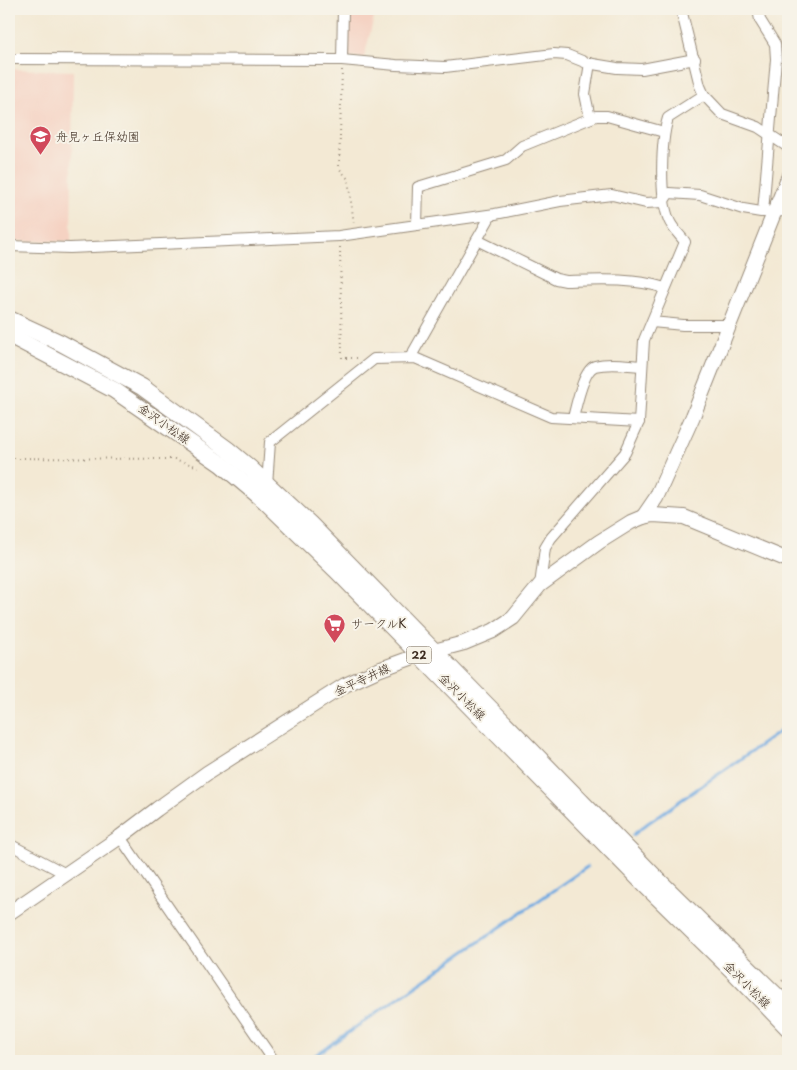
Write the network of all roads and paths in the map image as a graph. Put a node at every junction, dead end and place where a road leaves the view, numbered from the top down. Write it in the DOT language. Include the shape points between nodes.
graph roads {
  1 [pos="343,9"];
  2 [pos="681,9"];
  3 [pos="758,9"];
  4 [pos="9,58"];
  5 [pos="695,59"];
  6 [pos="342,60"];
  7 [pos="590,63"];
  8 [pos="704,95"];
  9 [pos="590,118"];
  10 [pos="664,132"];
  11 [pos="769,135"];
  12 [pos="788,147"];
  13 [pos="788,178"];
  14 [pos="663,202"];
  15 [pos="775,211"];
  16 [pos="491,215"];
  17 [pos="417,225"];
  18 [pos="355,234"];
  19 [pos="339,236"];
  20 [pos="477,240"];
  21 [pos="9,246"];
  22 [pos="665,288"];
  23 [pos="9,319"];
  24 [pos="652,322"];
  25 [pos="730,325"];
  26 [pos="9,335"];
  27 [pos="410,358"];
  28 [pos="374,359"];
  29 [pos="642,366"];
  30 [pos="573,418"];
  31 [pos="639,422"];
  32 [pos="9,458"];
  33 [pos="208,470"];
  34 [pos="267,485"];
  35 [pos="643,517"];
  36 [pos="788,560"];
  37 [pos="540,585"];
  38 [pos="426,653"];
  39 [pos="120,837"];
  40 [pos="9,844"];
  41 [pos="66,874"];
  42 [pos="9,914"];
  43 [pos="788,1007"];
  44 [pos="788,1028"];
  45 [pos="274,1061"];
  1 -- 6 [label="street"];
  2 -- 5 [label="street"];
  3 -- 11 [label="street" via="760,20 775,44"];
  4 -- 6 [label="street"];
  5 -- 7 [label="street" via="642,69"];
  5 -- 8 [label="street"];
  6 -- 7 [label="street" via="444,67 554,54"];
  6 -- 18 [label="path" via="339,168 348,179"];
  7 -- 9 [label="street" via="586,94"];
  8 -- 10 [label="street" via="668,118"];
  8 -- 11 [label="street" via="722,114 758,127"];
  9 -- 10 [label="street" via="608,116"];
  9 -- 17 [label="street" via="522,146 506,160 418,187"];
  10 -- 14 [label="street"];
  11 -- 12 [label="street"];
  11 -- 15 [label="street"];
  13 -- 15 [label="main road"];
  14 -- 15 [label="street" via="669,193 700,195 743,209"];
  14 -- 16 [label="street" via="646,204 612,195 560,201"];
  14 -- 22 [label="street" via="669,222 685,242"];
  15 -- 25 [label="main road"];
  16 -- 17 [label="street"];
  16 -- 20 [label="street"];
  17 -- 18 [label="street"];
  18 -- 19 [label="street"];
  19 -- 21 [label="street" via="70,248"];
  19 -- 28 [label="path" via="342,358"];
  20 -- 22 [label="street" via="556,279 633,282"];
  20 -- 27 [label="street"];
  22 -- 24 [label="street"];
  23 -- 34 [label="main road, 金沢小松線 / 22" via="142,387 227,450"];
  24 -- 25 [label="street"];
  24 -- 29 [label="street" via="644,340"];
  25 -- 35 [label="main road" via="656,498"];
  26 -- 38 [label="main road, 金沢小松線 / 22" via="114,390 221,464 265,500"];
  27 -- 28 [label="street"];
  27 -- 30 [label="street" via="550,417"];
  28 -- 34 [label="street" via="270,442"];
  29 -- 30 [label="street" via="593,366 587,373"];
  29 -- 31 [label="street"];
  30 -- 31 [label="street"];
  31 -- 37 [label="street" via="625,453 551,538 545,548"];
  32 -- 33 [label="path" via="174,459"];
  34 -- 38 [label="main road, 金沢小松線 / 22" via="310,524"];
  35 -- 36 [label="main road, 金平寺井線" via="684,517"];
  35 -- 37 [label="main road, 金平寺井線" via="599,542"];
  37 -- 38 [label="main road, 金平寺井線" via="513,618 493,631"];
  38 -- 39 [label="main road, 金平寺井線" via="345,685 207,773"];
  38 -- 43 [label="main road, 金沢小松線 / 22"];
  38 -- 44 [label="main road, 金沢小松線 / 22"];
  39 -- 41 [label="main road, 金平寺井線"];
  39 -- 45 [label="street"];
  40 -- 41 [label="street"];
  41 -- 42 [label="main road, 金平寺井線"];
}
